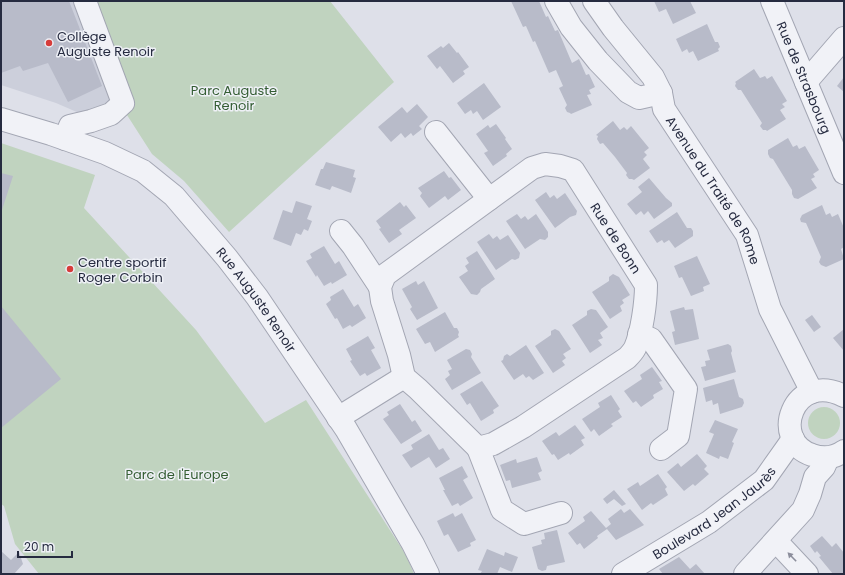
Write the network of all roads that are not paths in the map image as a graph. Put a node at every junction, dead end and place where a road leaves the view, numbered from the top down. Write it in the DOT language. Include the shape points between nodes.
graph roads {
  1 [pos="85,1"];
  2 [pos="556,1"];
  3 [pos="594,1"];
  4 [pos="772,1"];
  5 [pos="844,38"];
  6 [pos="806,82"];
  7 [pos="661,93"];
  8 [pos="1,119"];
  9 [pos="436,132"];
  10 [pos="65,139"];
  11 [pos="841,161"];
  12 [pos="489,199"];
  13 [pos="341,231"];
  14 [pos="380,287"];
  15 [pos="639,334"];
  16 [pos="404,377"];
  17 [pos="812,392"];
  18 [pos="844,396"];
  19 [pos="338,418"];
  20 [pos="793,439"];
  21 [pos="478,448"];
  22 [pos="661,449"];
  23 [pos="836,455"];
  24 [pos="561,513"];
  25 [pos="776,541"];
  26 [pos="428,574"];
  27 [pos="623,574"];
  28 [pos="745,574"];
  29 [pos="807,574"];
  1 -- 10 [label="street" via="123,102 111,114 70,126"];
  2 -- 7 [label="street" via="571,27 598,61 628,92 639,98"];
  3 -- 7 [label="street, Avenue du Traité de Rome" via="612,28 653,77"];
  4 -- 6 [label="street, Rue de Strasbourg"];
  5 -- 6 [label="street"];
  6 -- 11 [label="street, Rue de Strasbourg"];
  7 -- 17 [label="street, Avenue du Traité de Rome" via="664,109 747,235 770,309"];
  8 -- 10 [label="street, Rue Auguste Renoir"];
  9 -- 12 [label="street"];
  10 -- 19 [label="street, Rue Auguste Renoir" via="105,153 143,171 174,196 257,297"];
  12 -- 14 [label="street, Rue de Bonn" via="385,275"];
  12 -- 15 [label="street, Rue de Bonn" via="532,168 545,164 573,170 646,285"];
  13 -- 14 [label="street"];
  14 -- 16 [label="street"];
  15 -- 21 [label="street, Rue de Bonn" via="635,349 627,358 523,427 492,444"];
  15 -- 22 [label="street" via="651,339 686,389 678,436"];
  16 -- 19 [label="street"];
  16 -- 21 [label="street"];
  17 -- 18 [label="street" via="823,389"];
  17 -- 20 [label="street" via="802,397 794,406 790,416"];
  19 -- 26 [label="street, Rue Auguste Renoir" via="373,474"];
  20 -- 23 [label="street" via="808,454 818,458"];
  20 -- 27 [label="street, Boulevard Jean Jaurès" via="764,480 709,522"];
  21 -- 24 [label="street" via="502,510 524,524"];
  23 -- 25 [label="street" via="815,477 803,510"];
  25 -- 28 [label="street"];
  29 -- 25 [label="street, one-way"];
}
